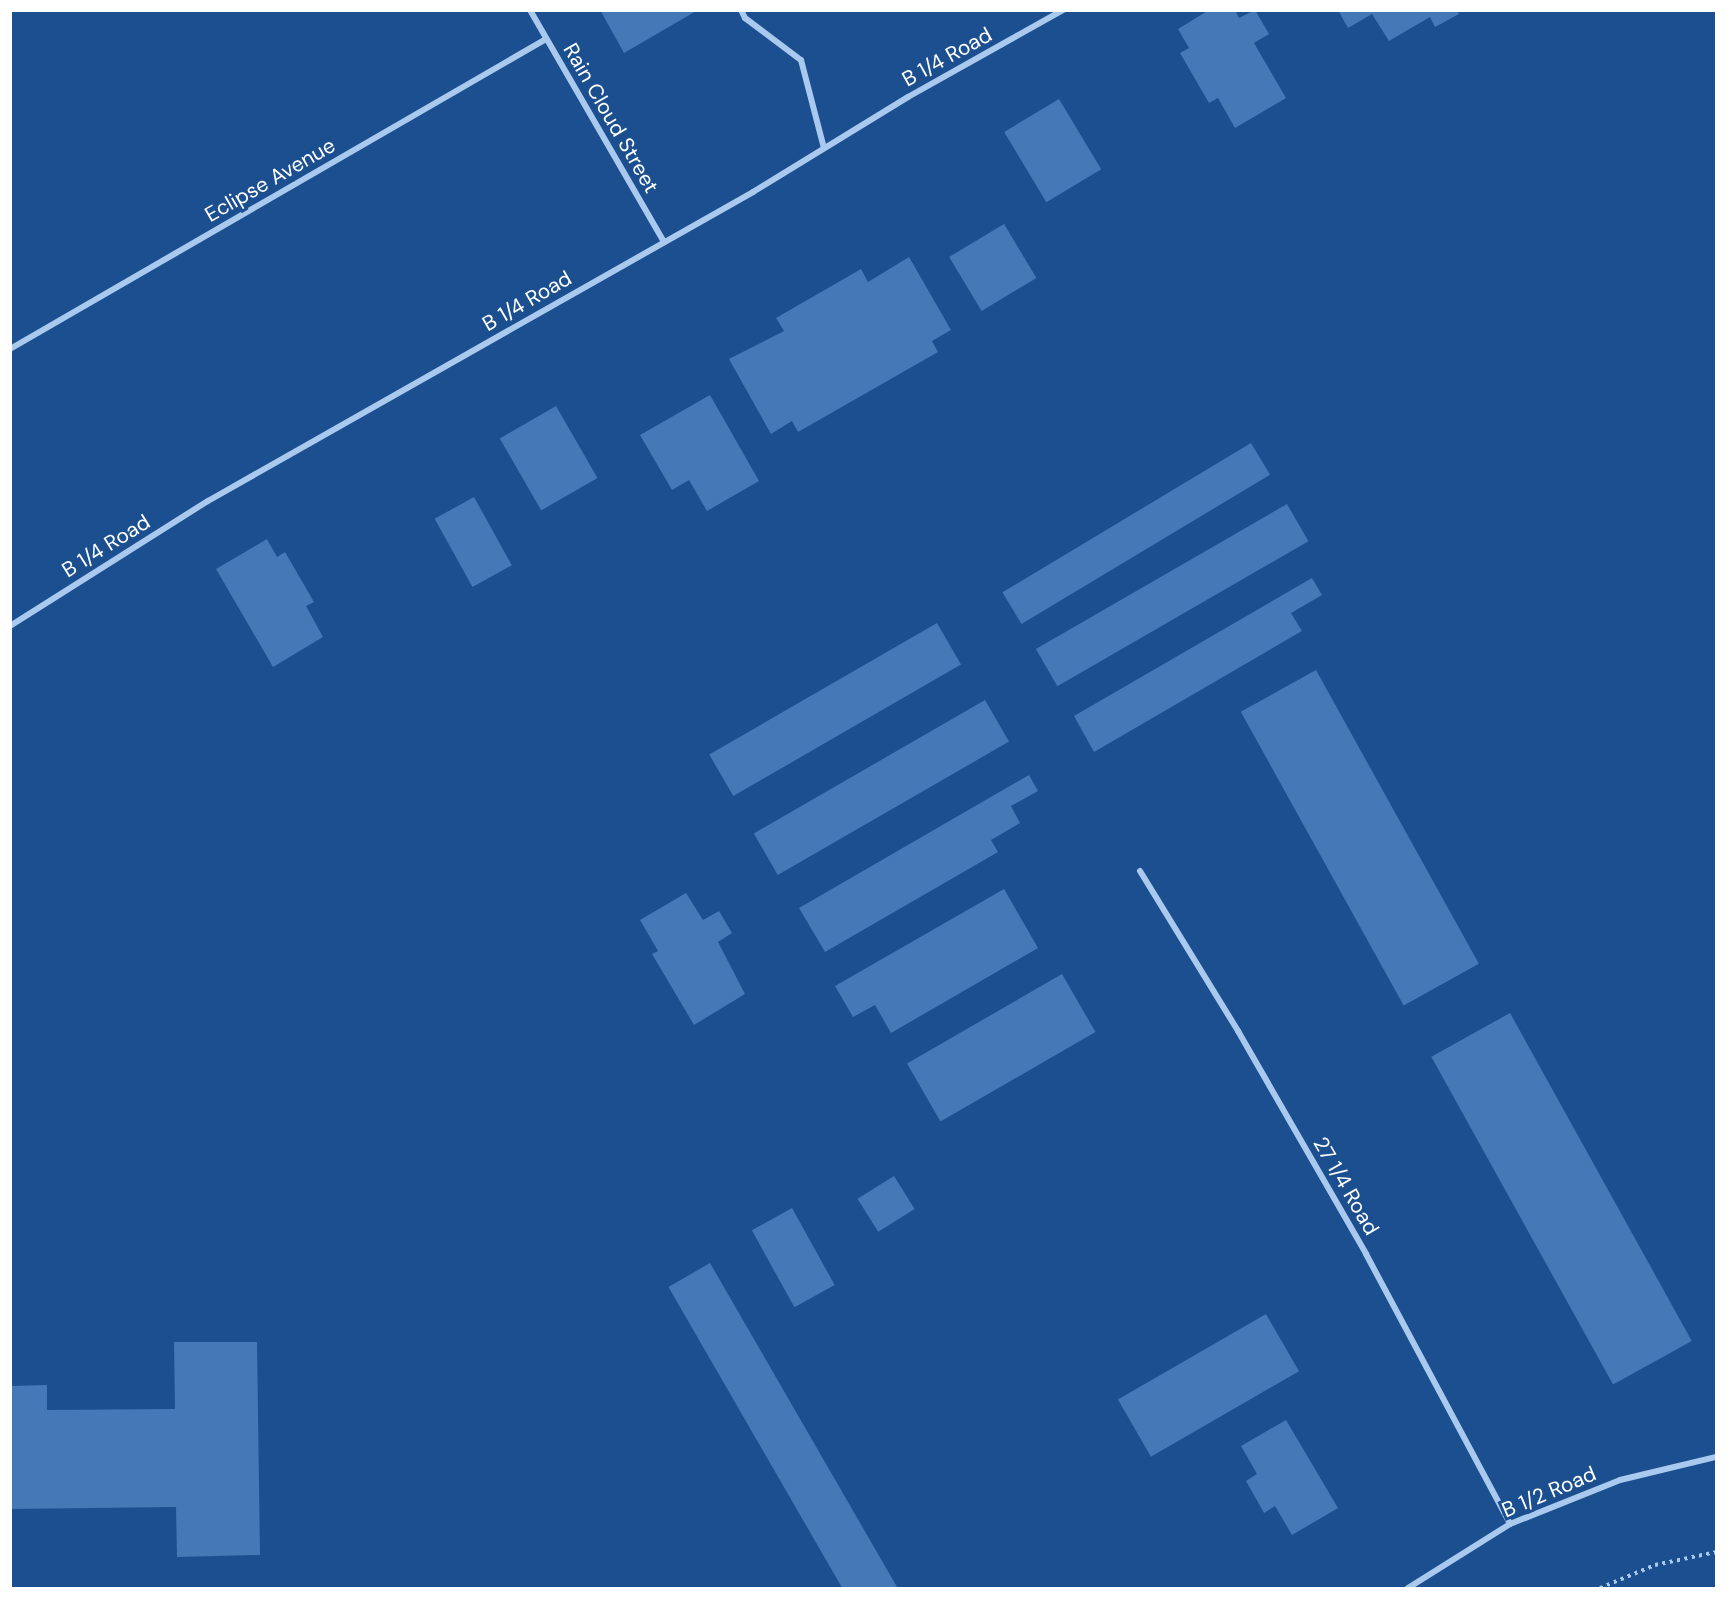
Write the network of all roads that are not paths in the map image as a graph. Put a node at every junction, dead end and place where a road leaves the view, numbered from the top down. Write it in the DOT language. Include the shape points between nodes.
graph roads {
  1 [pos="530,10"];
  2 [pos="741,10"];
  3 [pos="1063,10"];
  4 [pos="546,39"];
  5 [pos="824,148"];
  6 [pos="664,242"];
  7 [pos="10,349"];
  8 [pos="10,626"];
  9 [pos="1140,871"];
  10 [pos="1716,1457"];
  11 [pos="1510,1524"];
  12 [pos="1408,1588"];
  1 -- 4 [label="street, Rain Cloud Street"];
  2 -- 5 [label="street" via="801,60"];
  3 -- 5 [label="street, B 1/4 Road"];
  4 -- 6 [label="street, Rain Cloud Street"];
  4 -- 7 [label="street, Eclipse Avenue"];
  5 -- 6 [label="street, B 1/4 Road"];
  6 -- 8 [label="street, B 1/4 Road" via="208,501"];
  9 -- 11 [label="street, 27 1/4 Road" via="1238,1031 1360,1244"];
  10 -- 11 [label="street, B 1/2 Road" via="1620,1480"];
  11 -- 12 [label="street, B 1/2 Road"];
}
